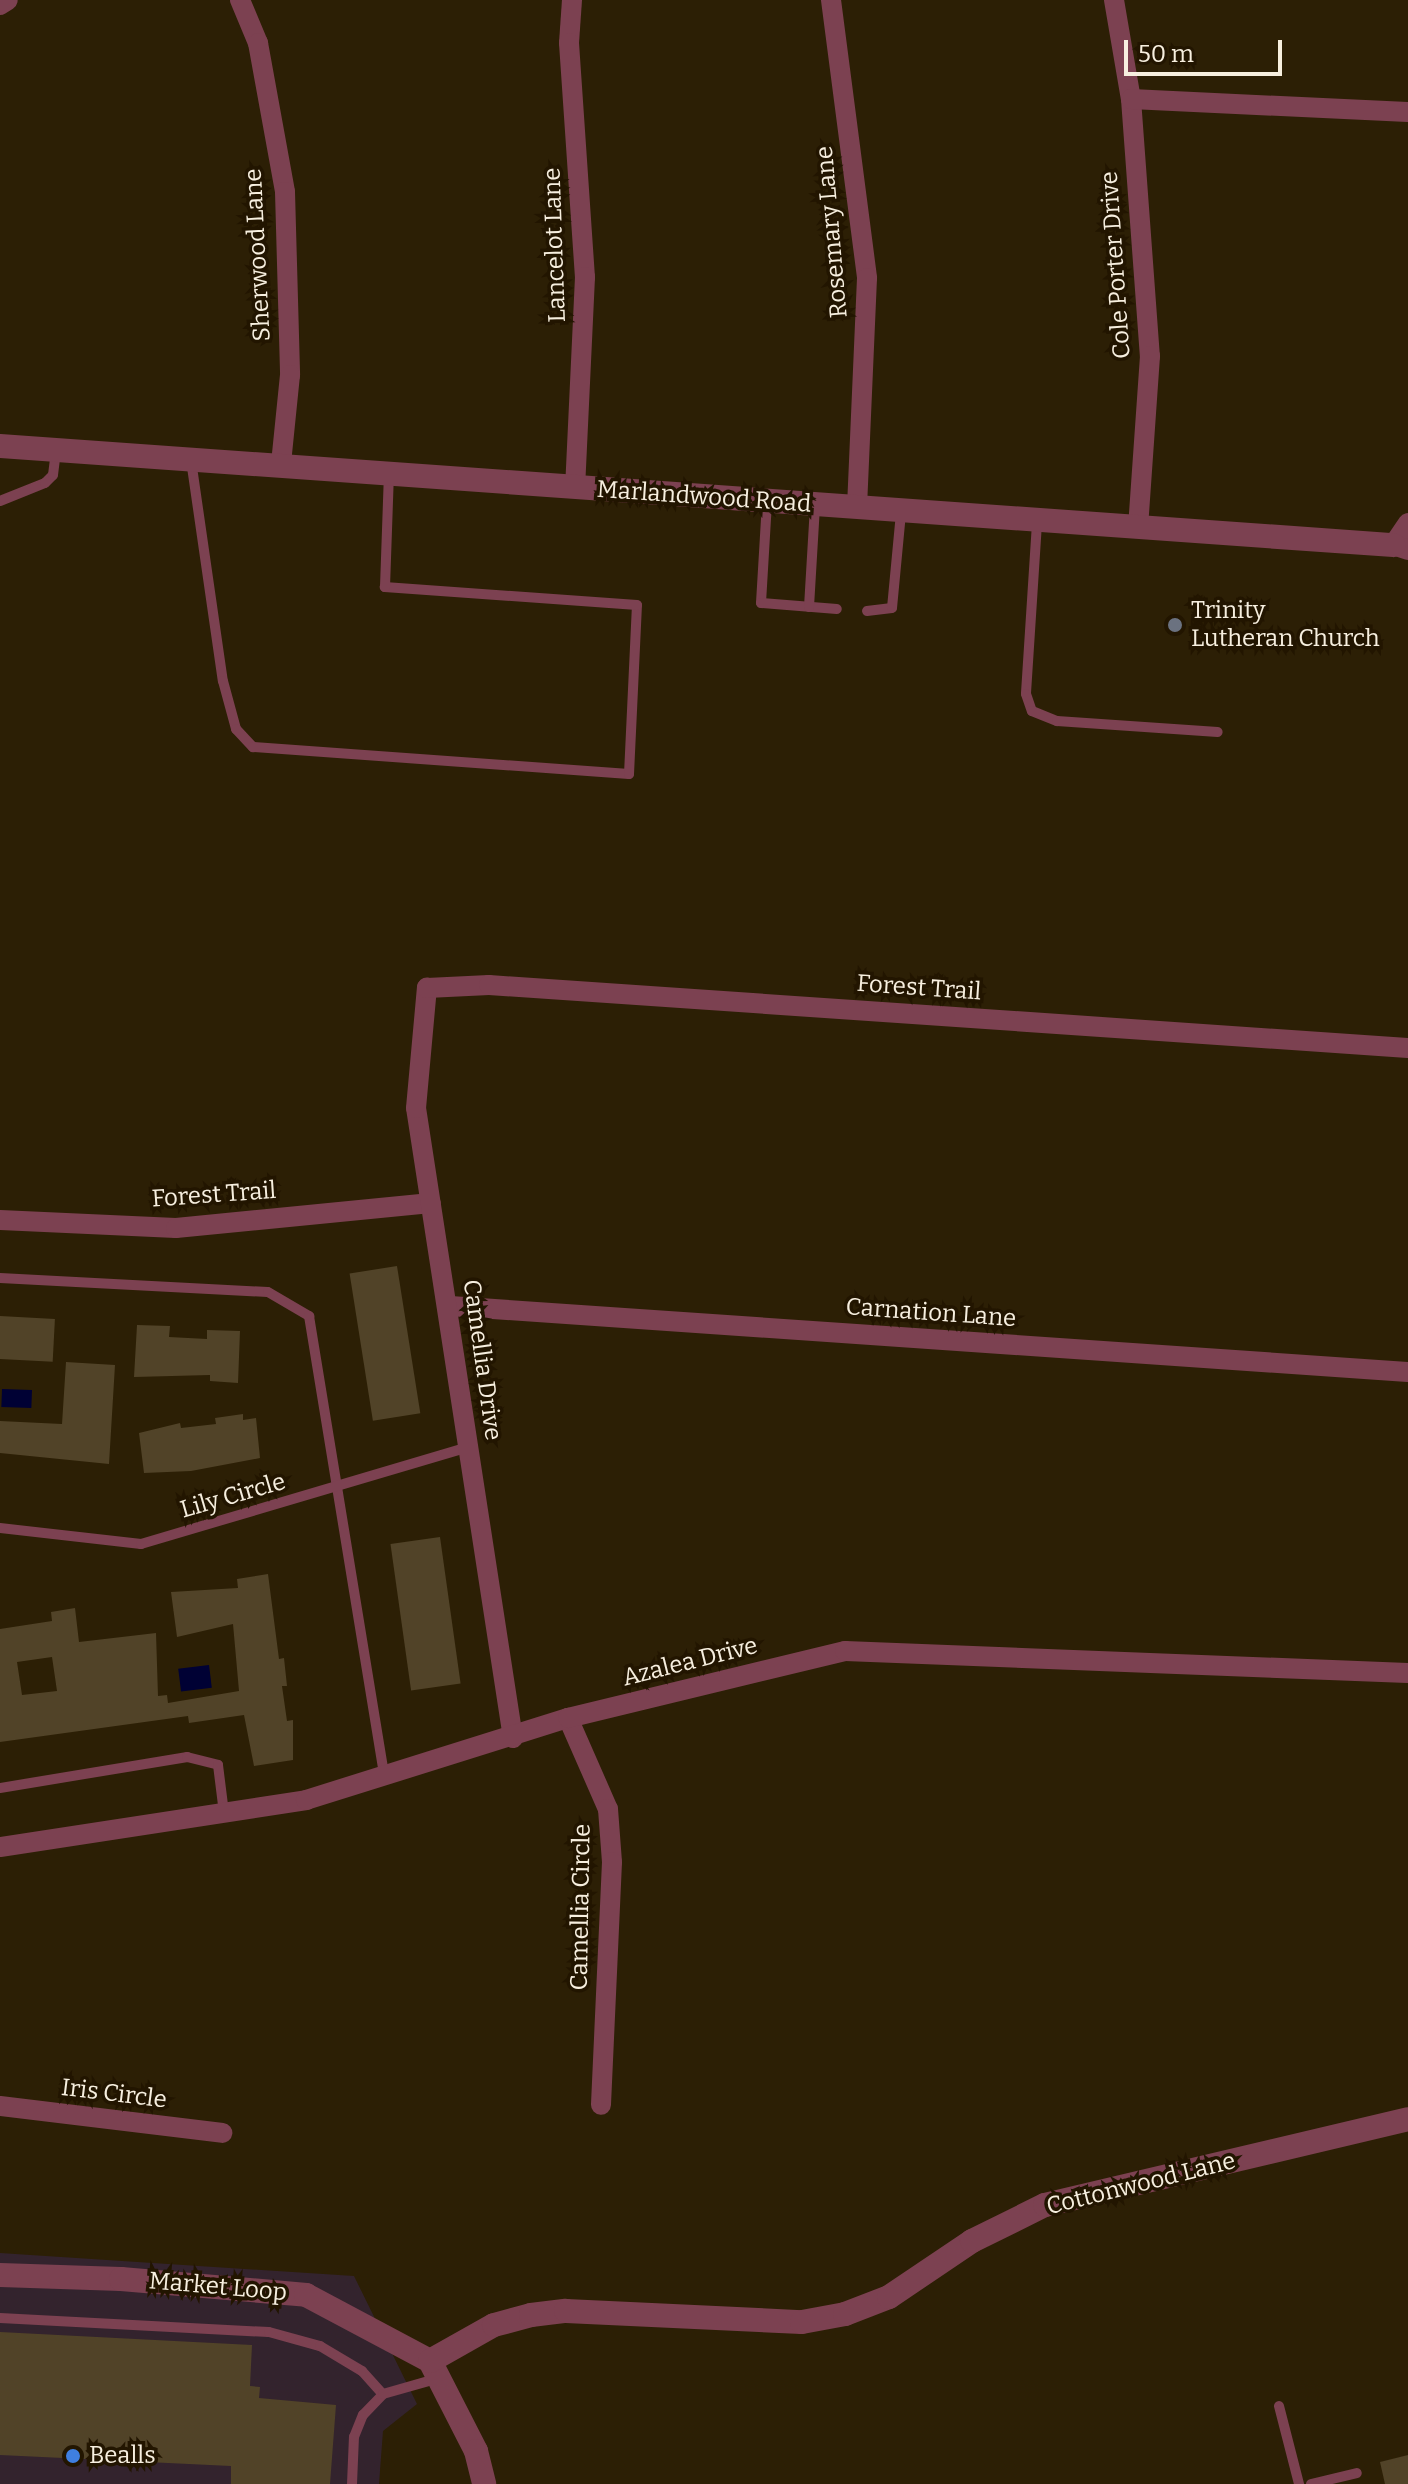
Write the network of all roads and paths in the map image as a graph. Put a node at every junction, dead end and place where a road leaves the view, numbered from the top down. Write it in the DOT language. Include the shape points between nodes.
graph roads {
  1 [pos="8,0"];
  2 [pos="240,0"];
  3 [pos="572,0"];
  4 [pos="831,0"];
  5 [pos="1114,0"];
  6 [pos="0,5"];
  7 [pos="1131,99"];
  8 [pos="1408,112"];
  9 [pos="0,446"];
  10 [pos="57,450"];
  11 [pos="190,458"];
  12 [pos="281,464"];
  13 [pos="390,472"];
  14 [pos="575,488"];
  15 [pos="0,501"];
  16 [pos="767,502"];
  17 [pos="815,505"];
  18 [pos="857,508"];
  19 [pos="901,512"];
  20 [pos="1037,523"];
  21 [pos="1408,523"];
  22 [pos="1138,528"];
  23 [pos="1400,548"];
  24 [pos="809,607"];
  25 [pos="837,609"];
  26 [pos="867,611"];
  27 [pos="1218,732"];
  28 [pos="427,988"];
  29 [pos="1408,1048"];
  30 [pos="431,1203"];
  31 [pos="0,1220"];
  32 [pos="0,1278"];
  33 [pos="450,1306"];
  34 [pos="1408,1372"];
  35 [pos="469,1447"];
  36 [pos="334,1487"];
  37 [pos="2,1528"];
  38 [pos="1408,1673"];
  39 [pos="568,1718"];
  40 [pos="513,1738"];
  41 [pos="384,1777"];
  42 [pos="0,1788"];
  43 [pos="224,1813"];
  44 [pos="0,1847"];
  45 [pos="601,2105"];
  46 [pos="0,2106"];
  47 [pos="1408,2119"];
  48 [pos="222,2133"];
  49 [pos="0,2275"];
  50 [pos="0,2318"];
  51 [pos="434,2370"];
  52 [pos="383,2394"];
  53 [pos="1279,2406"];
  54 [pos="1357,2473"];
  55 [pos="352,2484"];
  56 [pos="484,2484"];
  57 [pos="1299,2484"];
  58 [pos="1311,2484"];
  1 -- 6 [label="street"];
  2 -- 12 [label="street, Sherwood Lane" via="258,43 285,192 290,375"];
  3 -- 14 [label="street, Lancelot Lane" via="569,43 585,277"];
  4 -- 18 [label="street, Rosemary Lane" via="867,278"];
  5 -- 7 [label="street, Cole Porter Drive"];
  7 -- 8 [label="street"];
  7 -- 22 [label="street, Cole Porter Drive" via="1150,356"];
  9 -- 10 [label="street, Marlandwood Road"];
  10 -- 11 [label="street, Marlandwood Road"];
  10 -- 15 [label="lane" via="53,475 45,483"];
  11 -- 12 [label="street, Marlandwood Road"];
  11 -- 13 [label="lane" via="223,681 236,729 253,747 629,774 637,605 385,587"];
  12 -- 13 [label="street, Marlandwood Road"];
  13 -- 14 [label="street, Marlandwood Road"];
  14 -- 16 [label="street, Marlandwood Road"];
  16 -- 17 [label="street, Marlandwood Road"];
  16 -- 24 [label="lane" via="761,603"];
  17 -- 18 [label="street, Marlandwood Road"];
  17 -- 24 [label="lane"];
  18 -- 19 [label="street, Marlandwood Road"];
  19 -- 20 [label="street, Marlandwood Road"];
  19 -- 26 [label="lane" via="892,608"];
  20 -- 22 [label="street, Marlandwood Road"];
  20 -- 27 [label="lane" via="1026,694 1032,711 1057,721"];
  21 -- 23 [label="street"];
  22 -- 23 [label="street, Marlandwood Road"];
  24 -- 25 [label="lane"];
  28 -- 29 [label="street, Forest Trail" via="489,985"];
  28 -- 30 [label="street, Camellia Drive" via="416,1108"];
  30 -- 31 [label="street, Forest Trail" via="176,1228"];
  30 -- 33 [label="street, Camellia Drive"];
  32 -- 36 [label="lane" via="268,1292 309,1316"];
  33 -- 34 [label="street, Carnation Lane"];
  33 -- 35 [label="street, Camellia Drive"];
  35 -- 36 [label="lane, Lily Circle"];
  35 -- 40 [label="street, Camellia Drive"];
  36 -- 37 [label="lane, Lily Circle" via="141,1544"];
  36 -- 41 [label="lane"];
  38 -- 39 [label="street, Azalea Drive" via="845,1651"];
  39 -- 40 [label="street, Azalea Drive"];
  39 -- 45 [label="street, Camellia Circle" via="609,1822 612,1862"];
  40 -- 41 [label="street, Azalea Drive"];
  41 -- 43 [label="street, Azalea Drive" via="306,1800"];
  42 -- 43 [label="lane" via="187,1757 218,1765"];
  43 -- 44 [label="street, Azalea Drive"];
  46 -- 48 [label="street, Iris Circle"];
  47 -- 51 [label="street, Cottonwood Lane" via="1045,2205 972,2241 889,2297 845,2314 802,2322 566,2311 531,2315 494,2325"];
  49 -- 51 [label="street, Market Loop" via="306,2295"];
  50 -- 52 [label="lane" via="269,2332 320,2346 362,2371"];
  51 -- 52 [label="lane"];
  51 -- 56 [label="street" via="476,2451"];
  52 -- 55 [label="lane" via="357,2426"];
  53 -- 57 [label="lane"];
  54 -- 58 [label="lane"];
}
